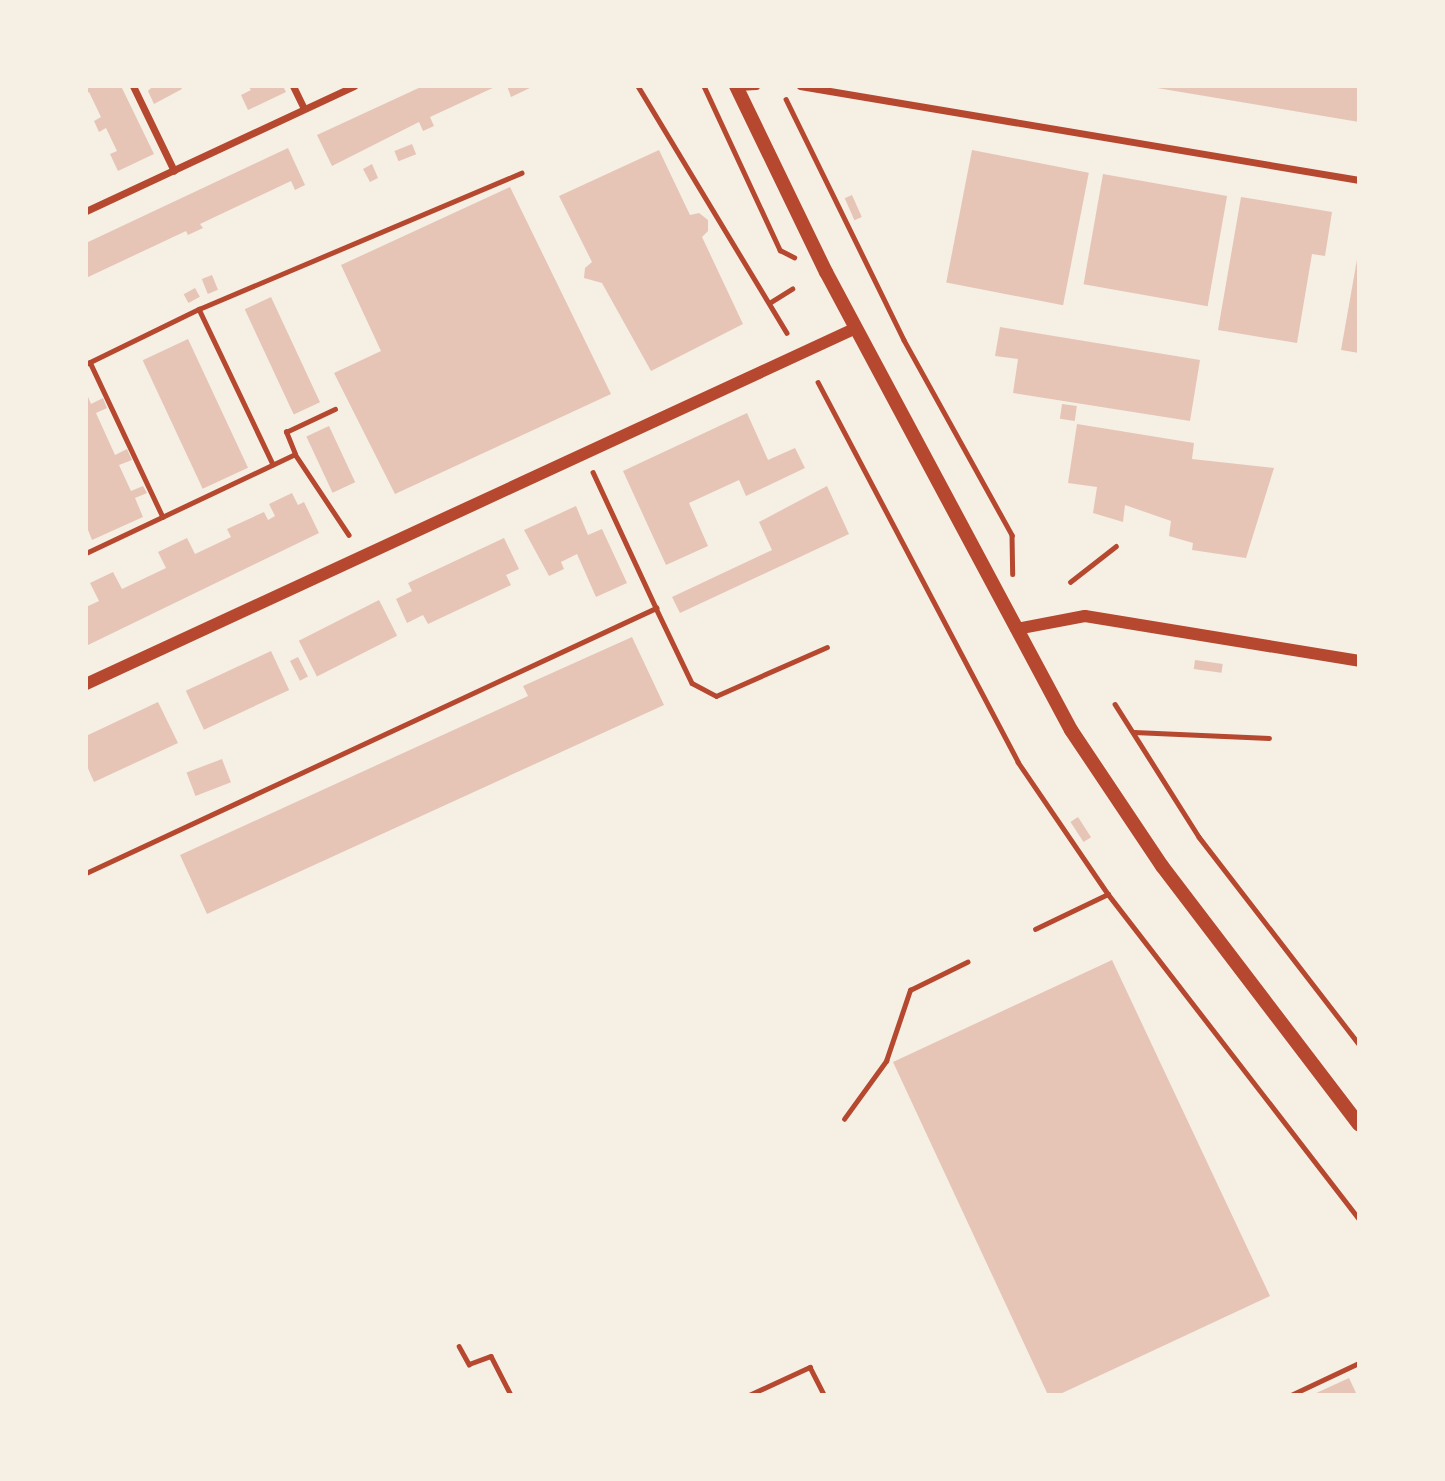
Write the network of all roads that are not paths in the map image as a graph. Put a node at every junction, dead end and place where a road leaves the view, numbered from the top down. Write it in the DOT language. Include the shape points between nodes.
graph roads {
  1 [pos="133,86"];
  2 [pos="293,86"];
  3 [pos="354,86"];
  4 [pos="736,86"];
  5 [pos="756,86"];
  6 [pos="800,86"];
  7 [pos="304,109"];
  8 [pos="174,171"];
  9 [pos="1359,180"];
  10 [pos="86,211"];
  11 [pos="856,328"];
  12 [pos="1016,629"];
  13 [pos="1359,661"];
  14 [pos="86,684"];
  15 [pos="1359,1125"];
  1 -- 8 [label="street"];
  2 -- 7 [label="street"];
  3 -- 7 [label="street"];
  4 -- 5 [label="street"];
  4 -- 11 [label="main road"];
  6 -- 9 [label="street"];
  7 -- 8 [label="street"];
  8 -- 10 [label="street"];
  11 -- 12 [label="main road"];
  11 -- 14 [label="street"];
  12 -- 13 [label="street" via="1085,617"];
  12 -- 15 [label="main road" via="1071,730 1162,866"];
}
